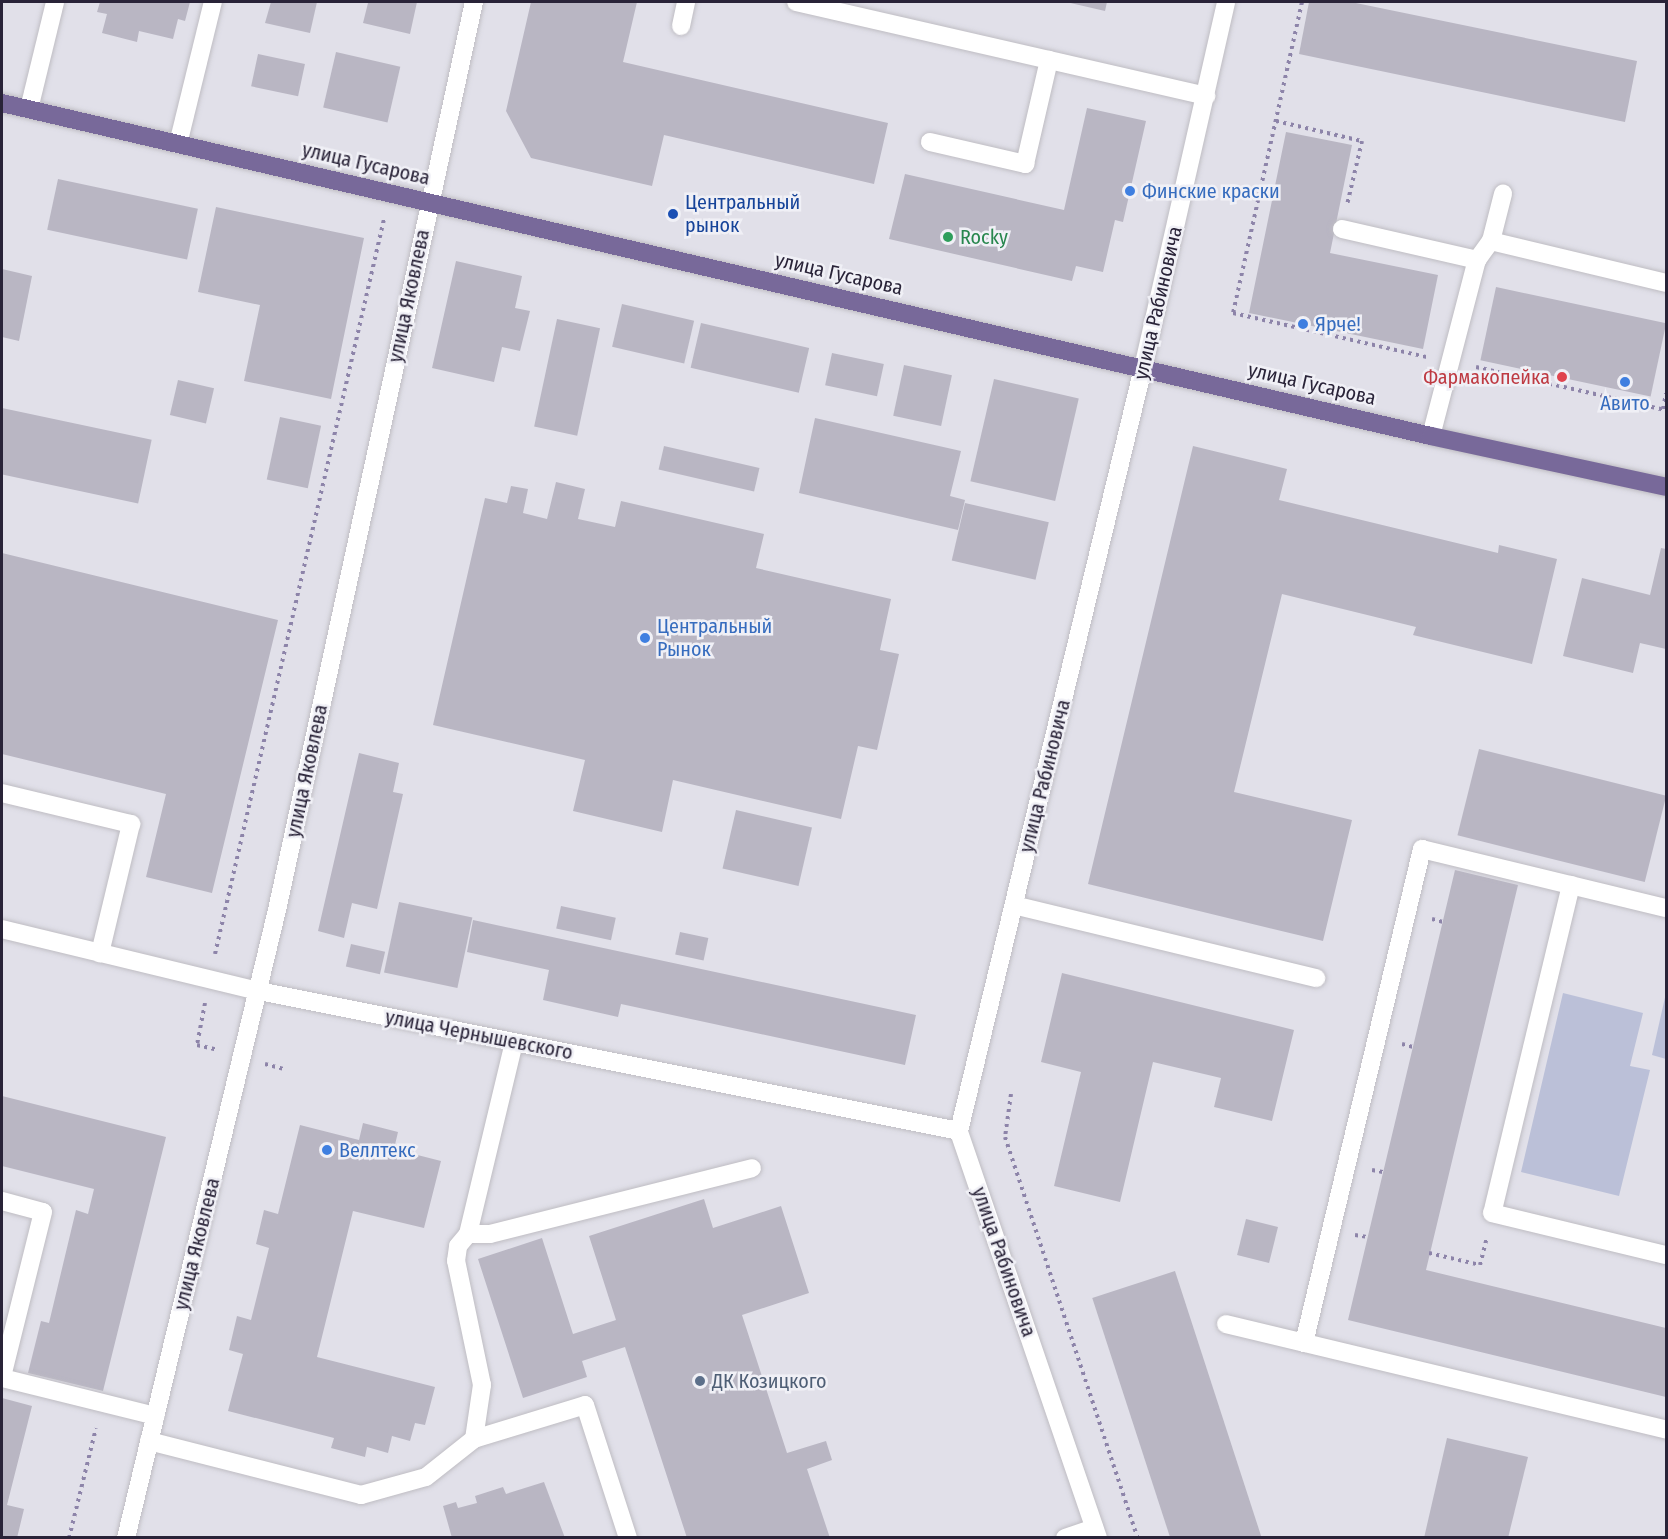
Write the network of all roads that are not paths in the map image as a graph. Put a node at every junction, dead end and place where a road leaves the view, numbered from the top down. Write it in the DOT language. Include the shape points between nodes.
graph roads {
  1 [pos="55,2"];
  2 [pos="213,2"];
  3 [pos="474,2"];
  4 [pos="686,2"];
  5 [pos="796,2"];
  6 [pos="1226,2"];
  7 [pos="681,26"];
  8 [pos="1049,60"];
  9 [pos="1206,96"];
  10 [pos="2,103"];
  11 [pos="29,109"];
  12 [pos="930,142"];
  13 [pos="178,144"];
  14 [pos="1503,194"];
  15 [pos="429,202"];
  16 [pos="1342,229"];
  17 [pos="1491,241"];
  18 [pos="1477,260"];
  19 [pos="1666,283"];
  20 [pos="1143,368"];
  21 [pos="1431,436"];
  22 [pos="1666,486"];
  23 [pos="2,793"];
  24 [pos="1571,885"];
  25 [pos="1014,905"];
  26 [pos="1666,908"];
  27 [pos="2,929"];
  28 [pos="100,953"];
  29 [pos="1316,978"];
  30 [pos="259,991"];
  31 [pos="514,1042"];
  32 [pos="960,1131"];
  33 [pos="752,1168"];
  34 [pos="2,1201"];
  35 [pos="468,1234"];
  36 [pos="1666,1255"];
  37 [pos="1226,1324"];
  38 [pos="1304,1343"];
  39 [pos="2,1378"];
  40 [pos="155,1416"];
  41 [pos="1666,1430"];
  42 [pos="474,1439"];
  43 [pos="149,1441"];
  44 [pos="1096,1533"];
  45 [pos="126,1538"];
  46 [pos="628,1538"];
  47 [pos="1065,1538"];
  1 -- 11 [label="street"];
  2 -- 13 [label="street"];
  3 -- 15 [label="street, улица Яковлева"];
  4 -- 7 [label="street"];
  5 -- 8 [label="street"];
  6 -- 9 [label="street, улица Рабиновича"];
  8 -- 9 [label="street"];
  8 -- 12 [label="street" via="1025,164"];
  9 -- 20 [label="street, улица Рабиновича"];
  10 -- 11 [label="main road, улица Гусарова"];
  11 -- 13 [label="main road, улица Гусарова"];
  13 -- 15 [label="main road, улица Гусарова"];
  14 -- 17 [label="street"];
  15 -- 20 [label="main road, улица Гусарова"];
  15 -- 30 [label="street, улица Яковлева"];
  16 -- 18 [label="street"];
  17 -- 18 [label="street"];
  17 -- 19 [label="street"];
  18 -- 21 [label="street"];
  20 -- 21 [label="main road, улица Гусарова"];
  20 -- 25 [label="street, улица Рабиновича"];
  21 -- 22 [label="main road, улица Гусарова"];
  23 -- 28 [label="street" via="131,824"];
  24 -- 26 [label="street"];
  24 -- 36 [label="street" via="1492,1213"];
  24 -- 38 [label="street" via="1422,849"];
  25 -- 29 [label="street"];
  25 -- 32 [label="street, улица Рабиновича"];
  27 -- 28 [label="street, улица Чернышевского"];
  28 -- 30 [label="street, улица Чернышевского"];
  30 -- 31 [label="street, улица Чернышевского"];
  30 -- 40 [label="street, улица Яковлева"];
  31 -- 32 [label="street, улица Чернышевского"];
  31 -- 35 [label="street"];
  32 -- 44 [label="street, улица Рабиновича"];
  33 -- 35 [label="street" via="490,1234"];
  34 -- 39 [label="street" via="43,1212"];
  35 -- 42 [label="street" via="458,1246 456,1261 482,1385"];
  37 -- 38 [label="street"];
  38 -- 41 [label="street"];
  39 -- 40 [label="street"];
  40 -- 43 [label="street, улица Яковлева"];
  42 -- 43 [label="street" via="426,1477 361,1495"];
  42 -- 46 [label="street" via="585,1405"];
  43 -- 45 [label="street, улица Яковлева"];
  44 -- 47 [label="street"];
}
